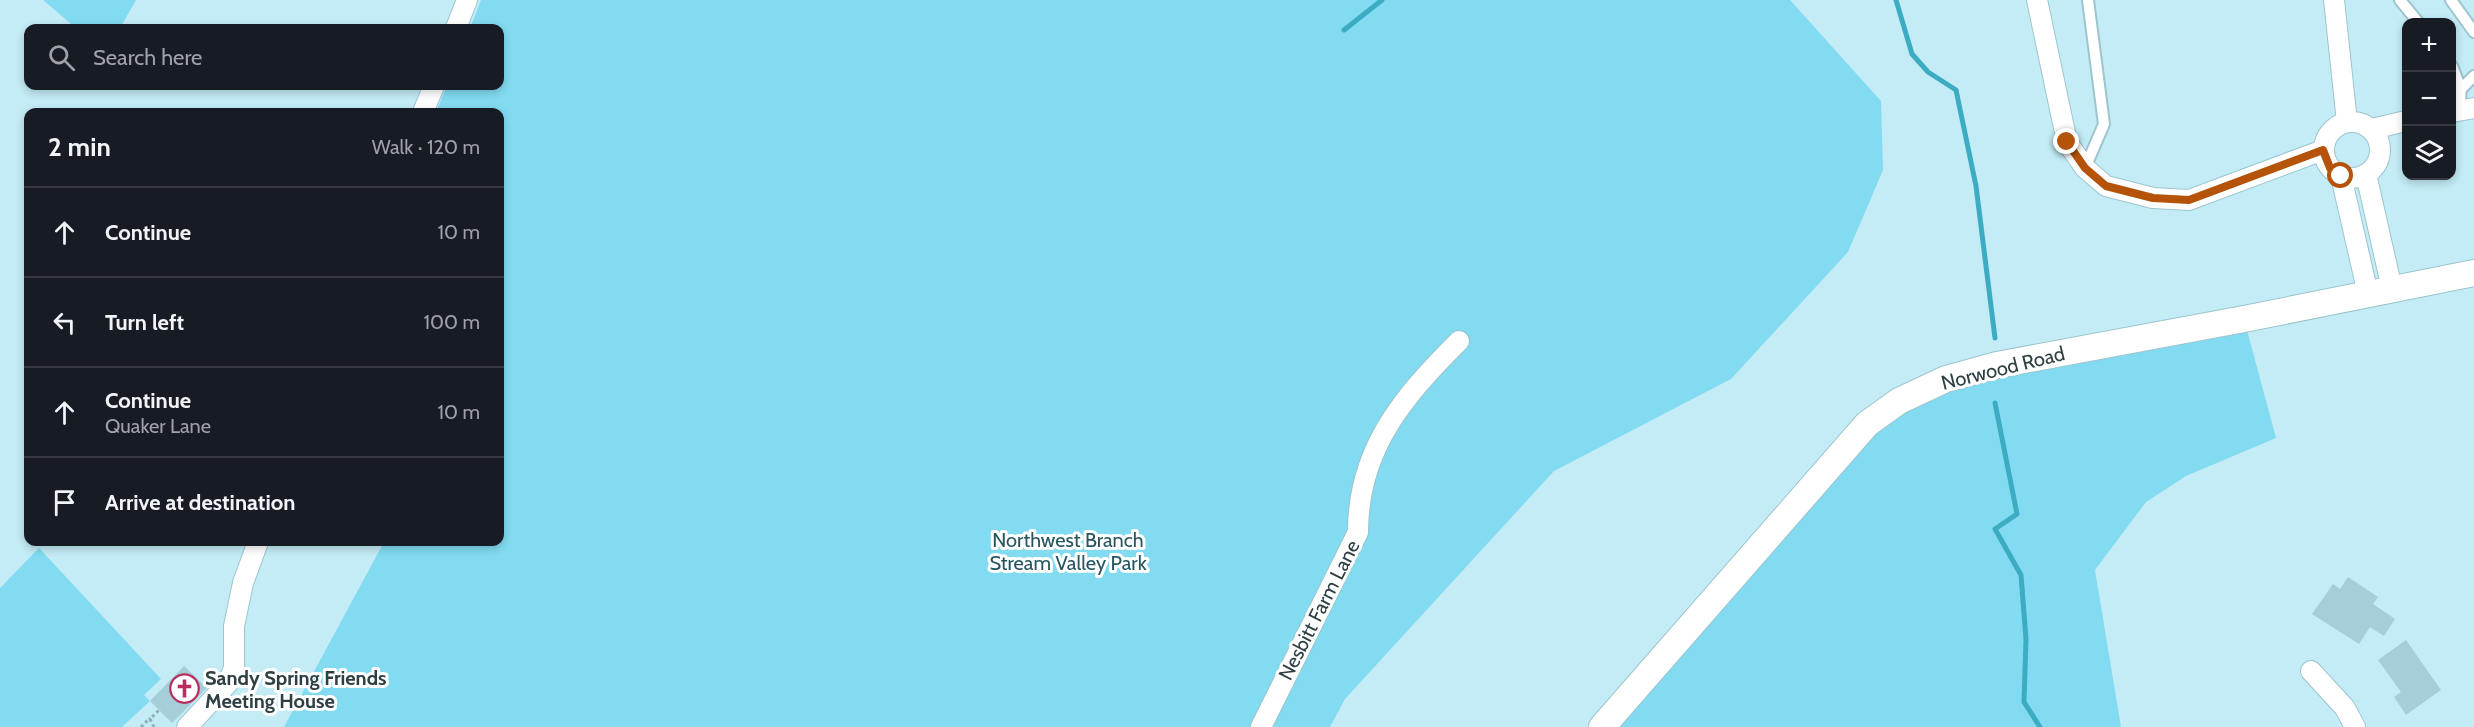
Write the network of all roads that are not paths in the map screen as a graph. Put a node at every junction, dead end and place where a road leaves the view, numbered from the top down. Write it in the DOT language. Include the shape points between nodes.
graph roads {
  1 [pos="467,0"];
  2 [pos="2037,0"];
  3 [pos="2088,0"];
  4 [pos="2334,0"];
  5 [pos="2400,0"];
  6 [pos="2451,0"];
  7 [pos="2415,18"];
  8 [pos="458,24"];
  9 [pos="2474,32"];
  10 [pos="2454,72"];
  11 [pos="2474,76"];
  12 [pos="2461,89"];
  13 [pos="432,90"];
  14 [pos="425,108"];
  15 [pos="2461,110"];
  16 [pos="2347,122"];
  17 [pos="2402,122"];
  18 [pos="2372,129"];
  19 [pos="2323,150"];
  20 [pos="2085,168"];
  21 [pos="2366,174"];
  22 [pos="2341,176"];
  23 [pos="2474,273"];
  24 [pos="2380,291"];
  25 [pos="1459,341"];
  26 [pos="257,546"];
  27 [pos="2311,671"];
  28 [pos="187,727"];
  29 [pos="1261,727"];
  30 [pos="1602,727"];
  31 [pos="2355,727"];
  1 -- 8 [label="street"];
  2 -- 20 [label="street" via="2067,142"];
  3 -- 20 [label="lane" via="2104,124"];
  4 -- 16 [label="street"];
  5 -- 7 [label="lane"];
  6 -- 9 [label="lane"];
  10 -- 12 [label="lane"];
  11 -- 12 [label="lane"];
  12 -- 15 [label="lane"];
  13 -- 14 [label="street"];
  16 -- 18 [label="street" via="2364,123"];
  16 -- 19 [label="street" via="2329,132"];
  17 -- 18 [label="street"];
  18 -- 21 [label="street" via="2378,137 2380,155"];
  19 -- 20 [label="street" via="2189,200 2153,198 2106,186"];
  19 -- 22 [label="street" via="2330,168"];
  21 -- 22 [label="street" via="2354,178"];
  21 -- 24 [label="street"];
  22 -- 24 [label="street"];
  23 -- 24 [label="street, Norwood Road"];
  24 -- 30 [label="street, Norwood Road" via="1997,365 1946,379 1899,401 1867,424"];
  25 -- 29 [label="street, Nesbitt Farm Lane" via="1421,380 1373,453 1360,496 1358,532"];
  26 -- 28 [label="street" via="234,626 234,668 228,683"];
  27 -- 31 [label="street" via="2345,708"];
}
